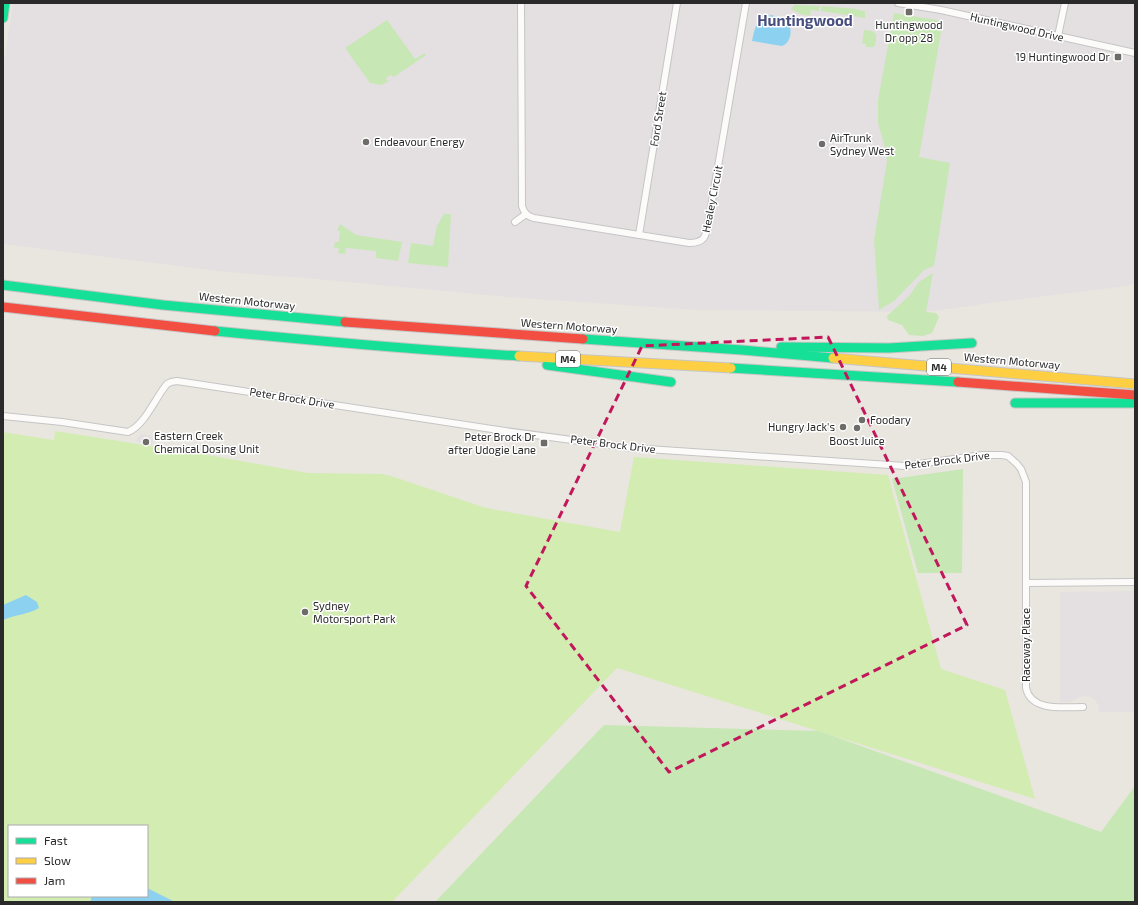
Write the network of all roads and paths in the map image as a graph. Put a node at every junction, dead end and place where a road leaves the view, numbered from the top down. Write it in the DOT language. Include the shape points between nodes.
graph roads {
  1 [pos="5,3"];
  2 [pos="521,3"];
  3 [pos="676,3"];
  4 [pos="746,3"];
  5 [pos="898,3"];
  6 [pos="1066,3"];
  7 [pos="3,18"];
  8 [pos="1058,36"];
  9 [pos="1135,53"];
  10 [pos="526,214"];
  11 [pos="515,222"];
  12 [pos="639,235"];
  13 [pos="3,285"];
  14 [pos="3,307"];
  15 [pos="972,343"];
  16 [pos="742,350"];
  17 [pos="449,352"];
  18 [pos="1059,378"];
  19 [pos="1135,378"];
  20 [pos="671,382"];
  21 [pos="1135,384"];
  22 [pos="1135,395"];
  23 [pos="1015,403"];
  24 [pos="1135,403"];
  25 [pos="3,416"];
  26 [pos="1135,582"];
  27 [pos="1026,583"];
  28 [pos="1083,707"];
  1 -- 7 [label="main road"];
  2 -- 10 [label="street" via="522,206"];
  3 -- 12 [label="street, Ford Street"];
  4 -- 12 [label="street, Healey Circuit" via="705,236 702,241 694,243"];
  5 -- 8 [label="street, Huntingwood Drive"];
  6 -- 8 [label="street"];
  8 -- 9 [label="street, Huntingwood Drive"];
  10 -- 11 [label="street"];
  10 -- 12 [label="street, Healey Circuit" via="534,218"];
  13 -- 16 [label="main road, Western Motorway / M4" via="155,304 317,320"];
  14 -- 17 [label="main road, M4" via="204,330"];
  15 -- 16 [label="main road" via="889,348 747,346"];
  16 -- 18 [label="main road, Western Motorway / M4"];
  17 -- 20 [label="main road" via="502,362 562,367"];
  17 -- 22 [label="main road, M4"];
  18 -- 19 [label="main road"];
  18 -- 21 [label="main road, Western Motorway / M4"];
  23 -- 24 [label="main road"];
  25 -- 27 [label="street, Peter Brock Drive" via="128,432 142,420 167,384 176,381 632,448 905,466 982,455 1002,455 1008,456 1017,464 1026,482"];
  26 -- 27 [label="street"];
  27 -- 28 [label="street, Raceway Place" via="1027,695 1044,706"];
}
